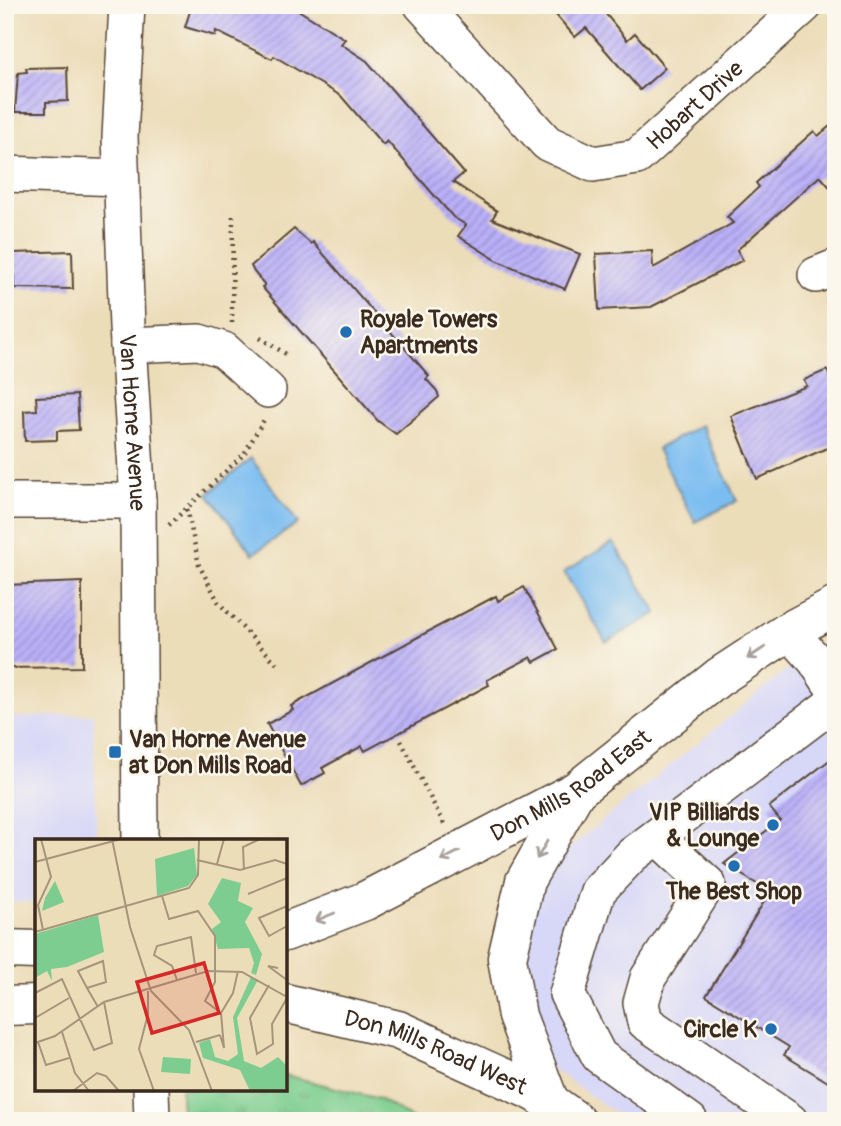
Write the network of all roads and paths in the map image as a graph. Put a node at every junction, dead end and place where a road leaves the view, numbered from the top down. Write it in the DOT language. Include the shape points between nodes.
graph roads {
  1 [pos="127,5"];
  2 [pos="422,5"];
  3 [pos="805,5"];
  4 [pos="5,174"];
  5 [pos="121,178"];
  6 [pos="233,211"];
  7 [pos="128,345"];
  8 [pos="223,350"];
  9 [pos="268,390"];
  10 [pos="5,501"];
  11 [pos="138,501"];
  12 [pos="187,508"];
  13 [pos="138,555"];
  14 [pos="836,606"];
  15 [pos="789,631"];
  16 [pos="279,666"];
  17 [pos="836,692"];
  18 [pos="836,701"];
  19 [pos="401,740"];
  20 [pos="576,791"];
  21 [pos="446,828"];
  22 [pos="657,837"];
  23 [pos="140,839"];
  24 [pos="287,931"];
  25 [pos="5,949"];
  26 [pos="35,950"];
  27 [pos="287,1003"];
  28 [pos="35,1005"];
  29 [pos="5,1006"];
  30 [pos="151,1091"];
  31 [pos="748,1109"];
  32 [pos="563,1112"];
  33 [pos="152,1121"];
  34 [pos="690,1121"];
  35 [pos="790,1121"];
  1 -- 5 [label="street, Van Horne Avenue"];
  2 -- 3 [label="street, Hobart Drive" via="547,143 593,164 637,157"];
  4 -- 5 [label="street"];
  5 -- 7 [label="street, Van Horne Avenue"];
  6 -- 8 [label="path" via="233,322"];
  7 -- 8 [label="street" via="199,342"];
  7 -- 11 [label="street, Van Horne Avenue"];
  8 -- 9 [label="street"];
  9 -- 12 [label="path" via="265,418 244,454"];
  10 -- 11 [label="street"];
  11 -- 13 [label="street, Van Horne Avenue"];
  12 -- 13 [label="path"];
  12 -- 16 [label="path" via="199,565 219,603"];
  13 -- 23 [label="street, Van Horne Avenue"];
  14 -- 15 [label="main road, Don Mills Road East"];
  15 -- 17 [label="street" via="816,660"];
  15 -- 20 [label="main road, Don Mills Road East, one-way" via="719,677"];
  18 -- 22 [label="street"];
  19 -- 21 [label="path"];
  20 -- 24 [label="main road, Don Mills Road East, one-way" via="365,901"];
  20 -- 32 [label="main road, one-way" via="525,881 507,958 517,1016"];
  22 -- 31 [label="street" via="708,884 648,978 641,1003 645,1022"];
  22 -- 34 [label="street" via="632,855 598,891 567,994 599,1056"];
  25 -- 26 [label="main road"];
  27 -- 32 [label="main road, Don Mills Road West" via="398,1030 537,1093"];
  28 -- 29 [label="main road"];
  30 -- 33 [label="street"];
  31 -- 35 [label="street"];
}
